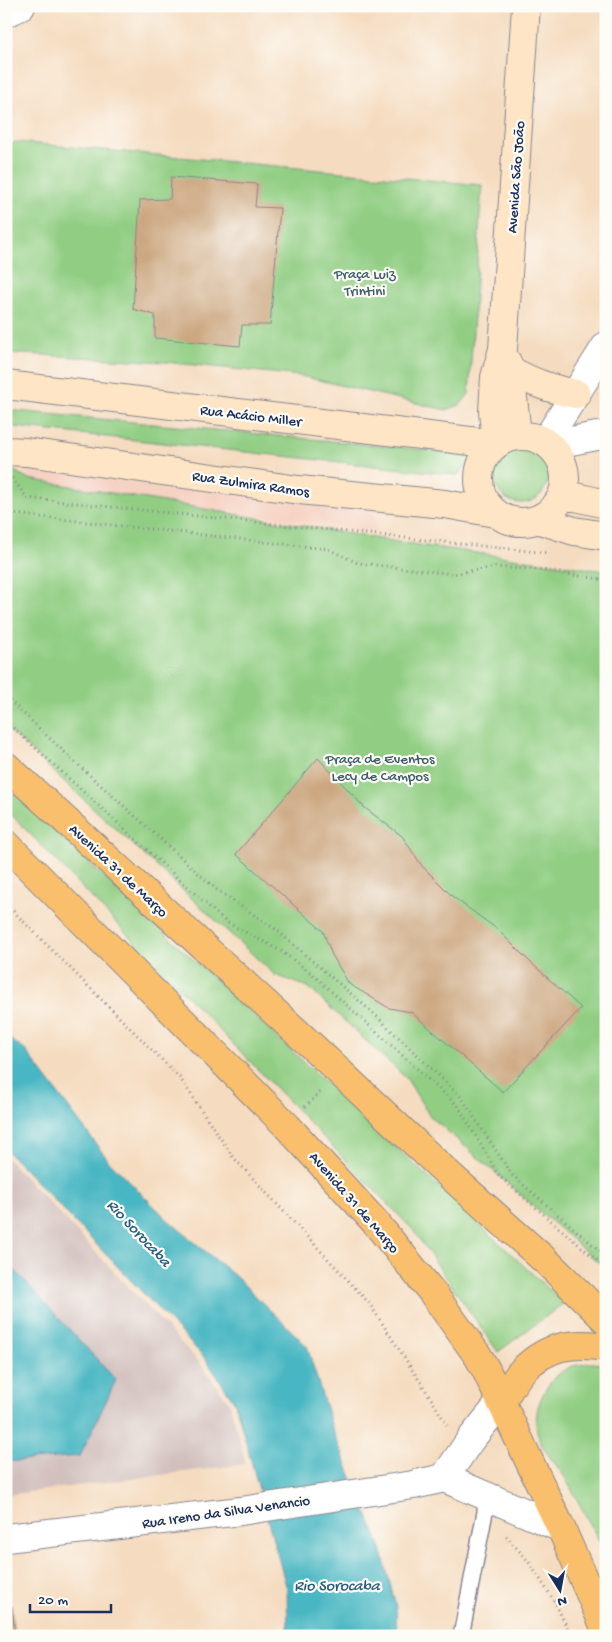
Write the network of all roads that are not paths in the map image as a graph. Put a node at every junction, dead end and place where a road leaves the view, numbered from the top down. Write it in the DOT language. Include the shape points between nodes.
graph roads {
  1 [pos="20,6"];
  2 [pos="526,6"];
  3 [pos="6,13"];
  4 [pos="606,346"];
  5 [pos="506,359"];
  6 [pos="6,385"];
  7 [pos="576,394"];
  8 [pos="606,436"];
  9 [pos="503,441"];
  10 [pos="548,444"];
  11 [pos="8,463"];
  12 [pos="563,494"];
  13 [pos="606,504"];
  14 [pos="495,513"];
  15 [pos="537,519"];
  16 [pos="606,536"];
  17 [pos="6,766"];
  18 [pos="6,844"];
  19 [pos="606,1320"];
  20 [pos="606,1347"];
  21 [pos="501,1402"];
  22 [pos="444,1478"];
  23 [pos="486,1504"];
  24 [pos="561,1528"];
  25 [pos="6,1538"];
  26 [pos="606,1630"];
  27 [pos="462,1636"];
  1 -- 3 [label="street"];
  2 -- 5 [label="main road, Avenida São João"];
  4 -- 7 [label="street"];
  5 -- 7 [label="main road" via="528,380"];
  5 -- 9 [label="main road, Avenida São João" via="495,377 493,411"];
  6 -- 9 [label="main road, Rua Acácio Miller"];
  7 -- 10 [label="street"];
  8 -- 10 [label="street"];
  9 -- 10 [label="main road" via="532,436"];
  9 -- 14 [label="main road" via="486,454 478,479 480,492"];
  10 -- 12 [label="main road" via="564,468"];
  11 -- 14 [label="main road, Rua Zulmira Ramos" via="26,452"];
  12 -- 13 [label="main road"];
  12 -- 15 [label="main road" via="553,509"];
  14 -- 15 [label="main road" via="507,520 520,522"];
  15 -- 16 [label="main road" via="574,531"];
  17 -- 19 [label="highway, Avenida 31 de Março" via="548,1263"];
  18 -- 21 [label="highway, Avenida 31 de Março" via="287,1126 376,1223 478,1356"];
  20 -- 21 [label="highway" via="585,1344 550,1349 523,1370"];
  21 -- 22 [label="street"];
  21 -- 24 [label="highway, Avenida 31 de Março"];
  22 -- 23 [label="street"];
  22 -- 25 [label="street, Rua Ireno da Silva Venancio" via="242,1511"];
  23 -- 24 [label="street"];
  23 -- 27 [label="lane"];
  24 -- 26 [label="highway, Avenida 31 de Março"];
}
